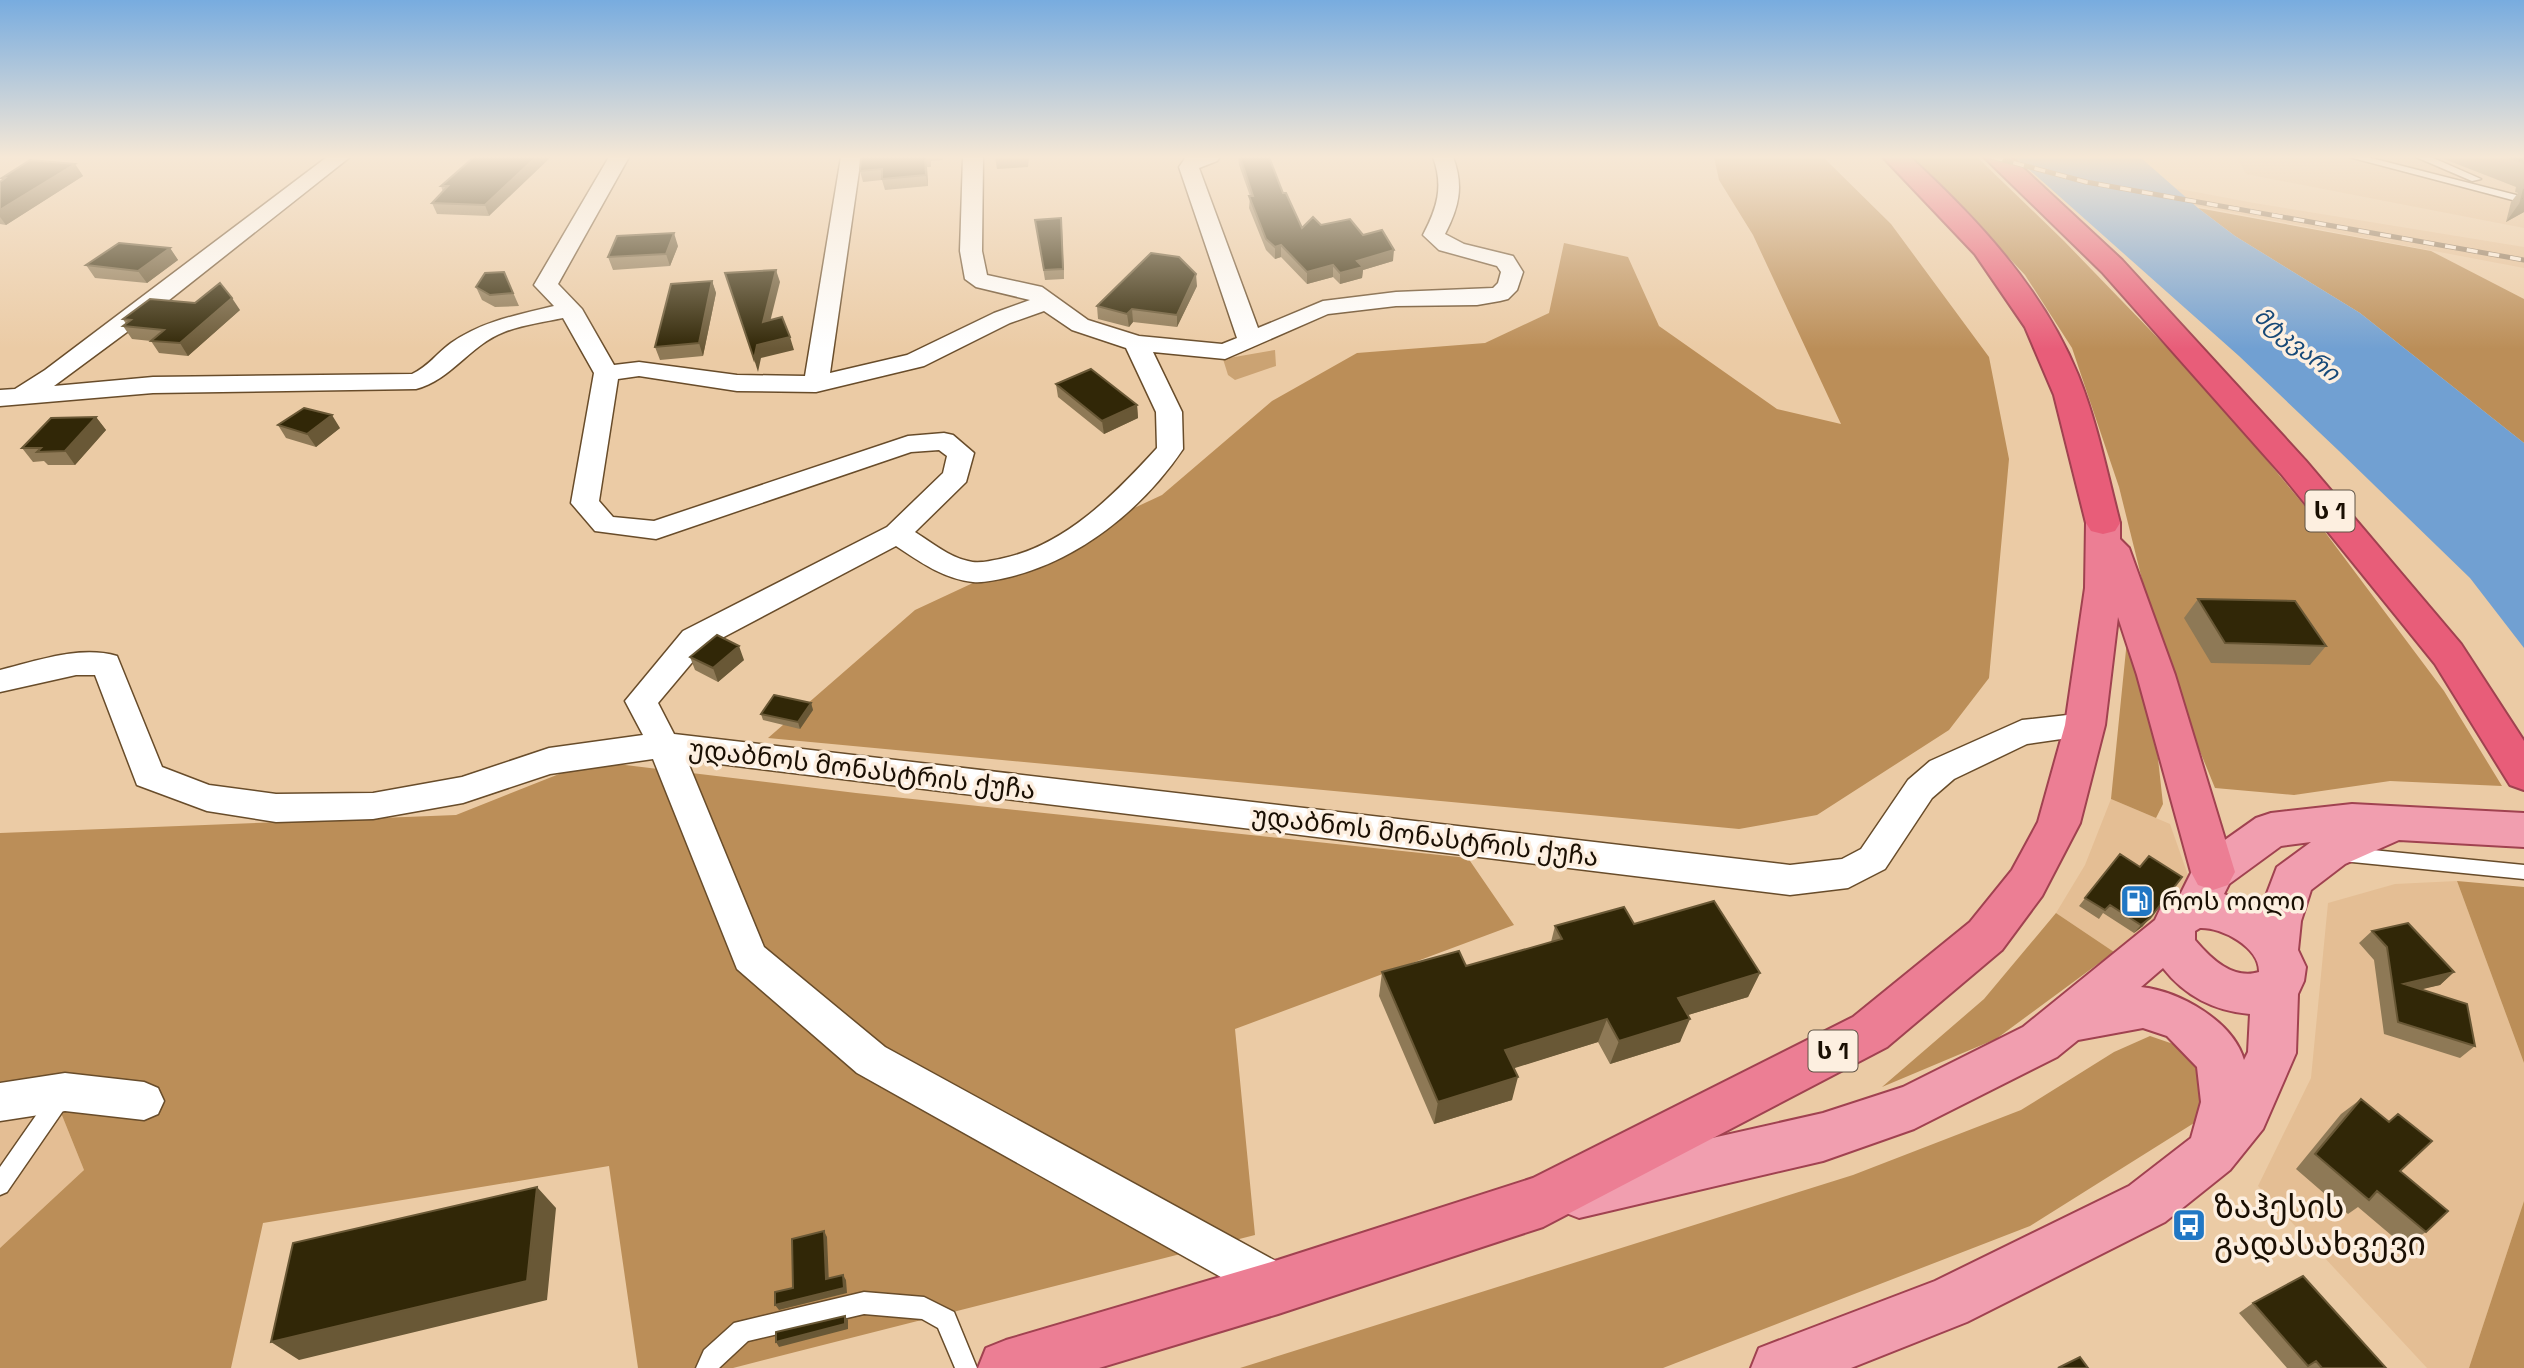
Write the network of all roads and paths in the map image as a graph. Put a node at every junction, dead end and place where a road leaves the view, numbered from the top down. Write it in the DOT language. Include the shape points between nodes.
graph roads {
  1 [pos="257,221"];
  2 [pos="583,221"];
  3 [pos="841,221"];
  4 [pos="972,221"];
  5 [pos="1208,221"];
  6 [pos="1441,221"];
  7 [pos="1957,221"];
  8 [pos="2064,221"];
  9 [pos="1046,302"];
  10 [pos="570,309"];
  11 [pos="1250,341"];
  12 [pos="1136,343"];
  13 [pos="606,373"];
  14 [pos="816,384"];
  15 [pos="9,398"];
  16 [pos="2103,523"];
  17 [pos="897,534"];
  18 [pos="0,681"];
  19 [pos="2085,725"];
  20 [pos="664,745"];
  21 [pos="2524,774"];
  22 [pos="2401,823"];
  23 [pos="2524,830"];
  24 [pos="2330,852"];
  25 [pos="2524,872"];
  26 [pos="2193,905"];
  27 [pos="2275,969"];
  28 [pos="2068,1021"];
  29 [pos="65,1092"];
  30 [pos="144,1101"];
  31 [pos="0,1102"];
  32 [pos="2212,1153"];
  33 [pos="0,1185"];
  34 [pos="1543,1202"];
  35 [pos="1278,1287"];
  36 [pos="707,1368"];
  37 [pos="966,1368"];
  38 [pos="1006,1368"];
  39 [pos="1779,1368"];
  1 -- 15 [label="street" via="54,375"];
  2 -- 10 [label="street" via="546,285"];
  3 -- 14 [label="street"];
  4 -- 9 [label="street" via="976,279 1031,290"];
  5 -- 11 [label="street"];
  6 -- 11 [label="street" via="1434,235 1439,242 1505,261 1512,272 1509,285 1500,294 1323,308"];
  7 -- 16 [label="highway, ს 1" via="2037,320 2056,357"];
  8 -- 21 [label="highway, ს 1" via="2112,266 2294,468 2448,654"];
  9 -- 12 [label="street" via="1080,325"];
  9 -- 14 [label="street" via="915,361"];
  10 -- 13 [label="street"];
  10 -- 15 [label="street" via="495,327 416,381 153,385"];
  11 -- 12 [label="street" via="1225,352"];
  12 -- 17 [label="street" via="1169,412 1170,449 1133,492 1063,548 1019,567 973,572 951,565"];
  13 -- 14 [label="street" via="639,369 737,383"];
  13 -- 17 [label="street, უდაბნოს მონასტრის ქუჩა" via="585,503 605,525 656,530 908,444 944,441 961,453 956,476"];
  16 -- 19 [label="highway, ს 1" via="2103,588"];
  16 -- 26 [label="highway" via="2156,675"];
  17 -- 20 [label="street, უდაბნოს მონასტრის ქუჩა" via="694,639 641,701"];
  18 -- 20 [label="street" via="76,664 106,664 149,776 207,798 276,808 373,806 463,790 549,761"];
  19 -- 20 [label="street, უდაბნოს მონასტრის ქუჩა" via="2022,732 1942,770 1920,789 1873,859 1848,873 1790,880"];
  19 -- 34 [label="highway, ს 1" via="2059,823 2027,883 1986,936 1870,1032"];
  20 -- 35 [label="street" via="750,958 871,1060"];
  22 -- 23 [label="main road"];
  22 -- 24 [label="main road"];
  22 -- 26 [label="main road" via="2352,821 2270,830"];
  24 -- 25 [label="lane"];
  24 -- 27 [label="main road" via="2292,880 2279,921"];
  26 -- 27 [label="main road" via="2224,912 2266,938"];
  26 -- 27 [label="main road" via="2174,947 2195,974 2211,985 2247,995 2262,994"];
  26 -- 28 [label="main road"];
  27 -- 32 [label="main road" via="2272,1053 2245,1112"];
  28 -- 32 [label="main road" via="2143,1007 2183,1021 2220,1057 2226,1102"];
  28 -- 34 [label="main road" via="2040,1042 1914,1106 1823,1137"];
  29 -- 30 [label="street"];
  29 -- 31 [label="street"];
  29 -- 33 [label="lane"];
  32 -- 39 [label="main road" via="2147,1204 1973,1291"];
  34 -- 35 [label="highway"];
  35 -- 38 [label="highway"];
  36 -- 37 [label="lane" via="742,1331 864,1303 924,1308 946,1320"];
}
